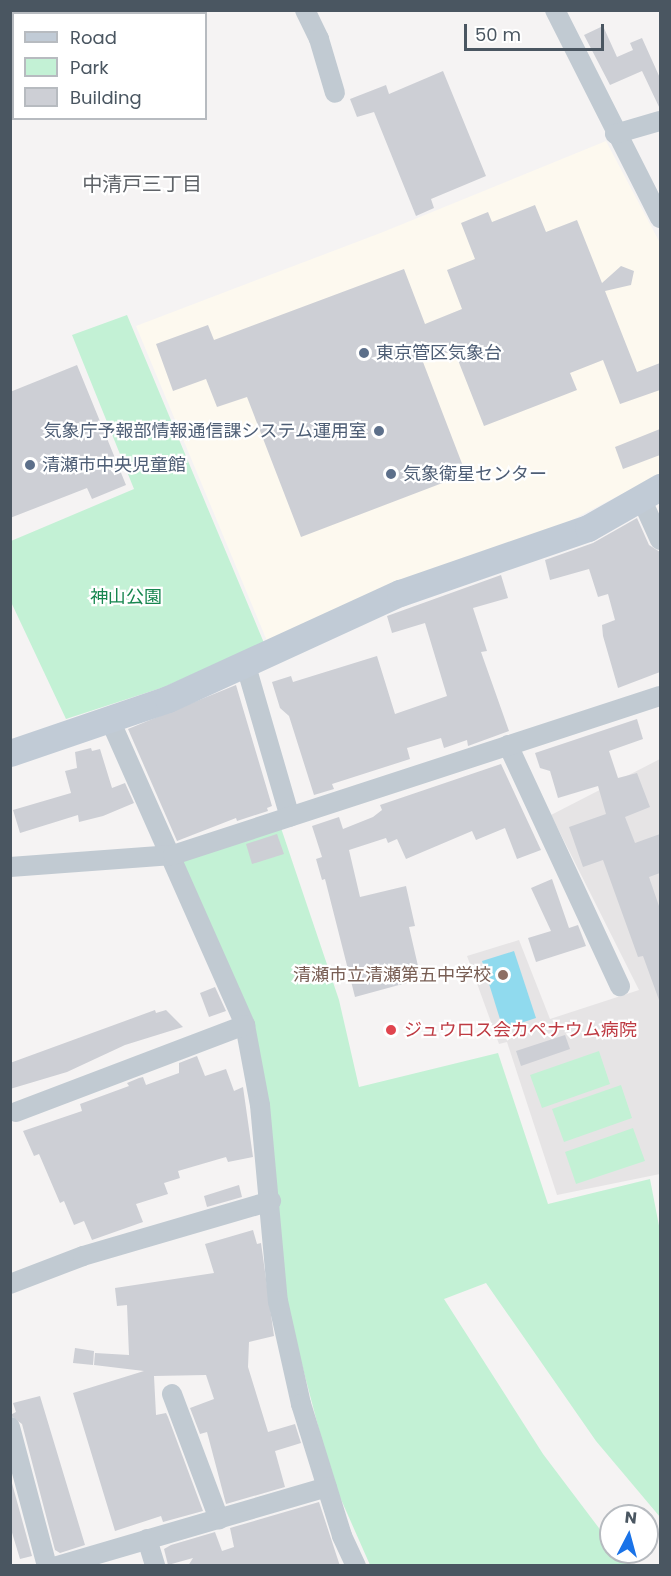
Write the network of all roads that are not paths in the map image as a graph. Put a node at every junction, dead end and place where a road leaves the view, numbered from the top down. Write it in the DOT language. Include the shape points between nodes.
graph roads {
  1 [pos="305,10"];
  2 [pos="555,10"];
  3 [pos="335,93"];
  4 [pos="660,121"];
  5 [pos="615,134"];
  6 [pos="660,218"];
  7 [pos="651,493"];
  8 [pos="660,540"];
  9 [pos="246,666"];
  10 [pos="660,696"];
  11 [pos="110,720"];
  12 [pos="508,745"];
  13 [pos="10,753"];
  14 [pos="290,817"];
  15 [pos="173,855"];
  16 [pos="10,867"];
  17 [pos="620,986"];
  18 [pos="245,1025"];
  19 [pos="16,1112"];
  20 [pos="271,1201"];
  21 [pos="10,1284"];
  22 [pos="172,1394"];
  23 [pos="10,1427"];
  24 [pos="327,1487"];
  25 [pos="219,1519"];
  26 [pos="147,1539"];
  27 [pos="47,1566"];
  28 [pos="57,1566"];
  29 [pos="155,1566"];
  30 [pos="356,1566"];
  1 -- 3 [label="street" via="319,39"];
  2 -- 5 [label="street"];
  4 -- 5 [label="street"];
  5 -- 6 [label="street"];
  7 -- 8 [label="street"];
  7 -- 9 [label="street" via="588,528 400,593"];
  9 -- 11 [label="street"];
  9 -- 14 [label="street"];
  10 -- 12 [label="street"];
  11 -- 13 [label="street"];
  11 -- 15 [label="street"];
  12 -- 14 [label="street"];
  12 -- 17 [label="street"];
  14 -- 15 [label="street"];
  15 -- 16 [label="street"];
  15 -- 18 [label="street"];
  18 -- 19 [label="street"];
  18 -- 20 [label="street" via="260,1105"];
  20 -- 21 [label="street" via="83,1256"];
  20 -- 24 [label="street" via="278,1301 301,1404"];
  22 -- 25 [label="street"];
  23 -- 27 [label="street"];
  24 -- 25 [label="street"];
  24 -- 30 [label="street"];
  25 -- 26 [label="street"];
  26 -- 28 [label="street"];
  26 -- 29 [label="street"];
}
